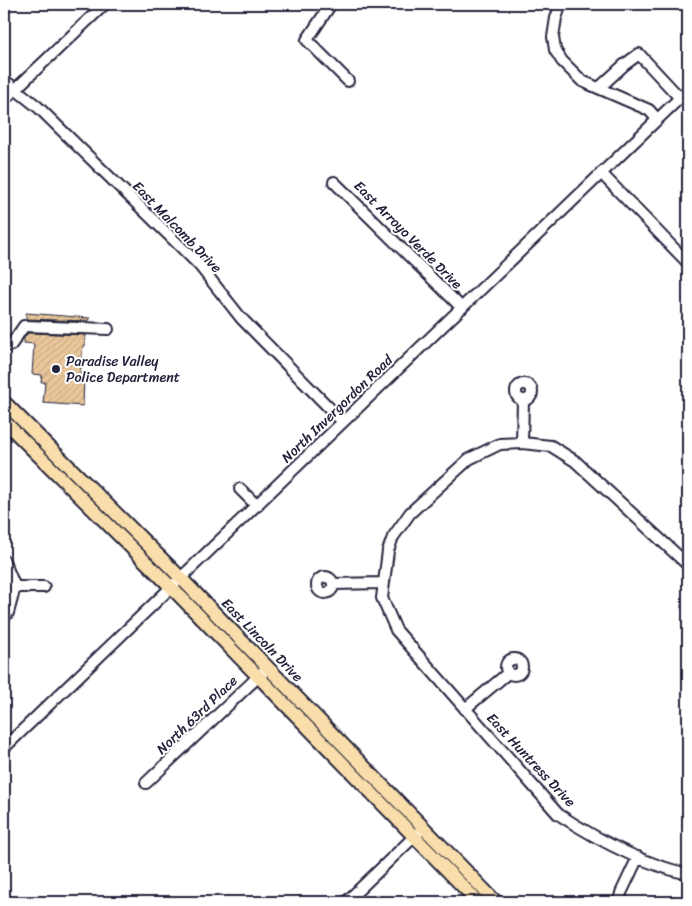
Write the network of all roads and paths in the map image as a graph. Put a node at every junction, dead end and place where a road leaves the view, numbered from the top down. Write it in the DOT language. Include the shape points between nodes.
graph roads {
  1 [pos="104,4"];
  2 [pos="331,4"];
  3 [pos="561,4"];
  4 [pos="610,78"];
  5 [pos="4,80"];
  6 [pos="348,81"];
  7 [pos="599,88"];
  8 [pos="15,89"];
  9 [pos="688,90"];
  10 [pos="614,95"];
  11 [pos="680,98"];
  12 [pos="4,100"];
  13 [pos="657,119"];
  14 [pos="601,173"];
  15 [pos="334,182"];
  16 [pos="688,263"];
  17 [pos="462,308"];
  18 [pos="108,329"];
  19 [pos="4,346"];
  20 [pos="522,400"];
  21 [pos="4,402"];
  22 [pos="4,421"];
  23 [pos="343,422"];
  24 [pos="522,443"];
  25 [pos="80,486"];
  26 [pos="240,489"];
  27 [pos="257,506"];
  28 [pos="4,562"];
  29 [pos="688,565"];
  30 [pos="176,583"];
  31 [pos="383,583"];
  32 [pos="333,584"];
  33 [pos="15,586"];
  34 [pos="44,587"];
  35 [pos="4,617"];
  36 [pos="267,667"];
  37 [pos="508,672"];
  38 [pos="258,676"];
  39 [pos="465,709"];
  40 [pos="4,748"];
  41 [pos="146,783"];
  42 [pos="424,827"];
  43 [pos="414,836"];
  44 [pos="638,857"];
  45 [pos="688,874"];
  46 [pos="620,898"];
  47 [pos="346,902"];
  48 [pos="478,902"];
  49 [pos="496,902"];
  50 [pos="610,902"];
  1 -- 8 [label="street"];
  2 -- 6 [label="street" via="307,40"];
  3 -- 7 [label="street" via="554,27 555,50 576,77"];
  4 -- 7 [label="street"];
  4 -- 10 [label="street" via="610,89"];
  4 -- 11 [label="street" via="639,54"];
  5 -- 8 [label="street, East Malcomb Drive"];
  7 -- 10 [label="street"];
  8 -- 12 [label="street"];
  8 -- 23 [label="street, East Malcomb Drive" via="38,107 199,265 241,318"];
  9 -- 11 [label="street, North Invergordon Road"];
  10 -- 13 [label="street" via="648,110"];
  11 -- 13 [label="street, North Invergordon Road"];
  13 -- 14 [label="street, North Invergordon Road"];
  14 -- 16 [label="street"];
  14 -- 17 [label="street, North Invergordon Road"];
  15 -- 17 [label="street, East Arroyo Verde Drive"];
  17 -- 23 [label="street, North Invergordon Road"];
  18 -- 19 [label="street" via="24,326 11,345"];
  20 -- 24 [label="street"];
  21 -- 25 [label="main road, East Lincoln Drive"];
  22 -- 25 [label="main road, East Lincoln Drive"];
  23 -- 27 [label="street, North Invergordon Road"];
  24 -- 29 [label="street, East Huntress Drive" via="551,446 575,461"];
  24 -- 31 [label="street, East Huntress Drive" via="500,444 469,459 410,513 393,537"];
  25 -- 30 [label="main road, East Lincoln Drive"];
  26 -- 27 [label="street"];
  27 -- 30 [label="street, North Invergordon Road"];
  28 -- 33 [label="street"];
  30 -- 36 [label="main road, East Lincoln Drive"];
  30 -- 38 [label="main road, East Lincoln Drive"];
  30 -- 40 [label="street, North Invergordon Road"];
  31 -- 32 [label="street"];
  31 -- 39 [label="street, East Huntress Drive" via="382,598 396,630"];
  33 -- 34 [label="street"];
  33 -- 35 [label="street"];
  36 -- 38 [label="street, North 63rd Place"];
  36 -- 42 [label="main road, East Lincoln Drive"];
  37 -- 39 [label="street, East Huntress Drive"];
  38 -- 41 [label="street, North 63rd Place"];
  38 -- 43 [label="main road, East Lincoln Drive"];
  39 -- 44 [label="street, East Huntress Drive" via="558,814 584,831"];
  42 -- 43 [label="street"];
  42 -- 49 [label="main road, East Lincoln Drive"];
  43 -- 47 [label="street"];
  43 -- 48 [label="main road, East Lincoln Drive"];
  44 -- 45 [label="street, East Huntress Drive"];
  44 -- 46 [label="street"];
  46 -- 50 [label="street"];
}
